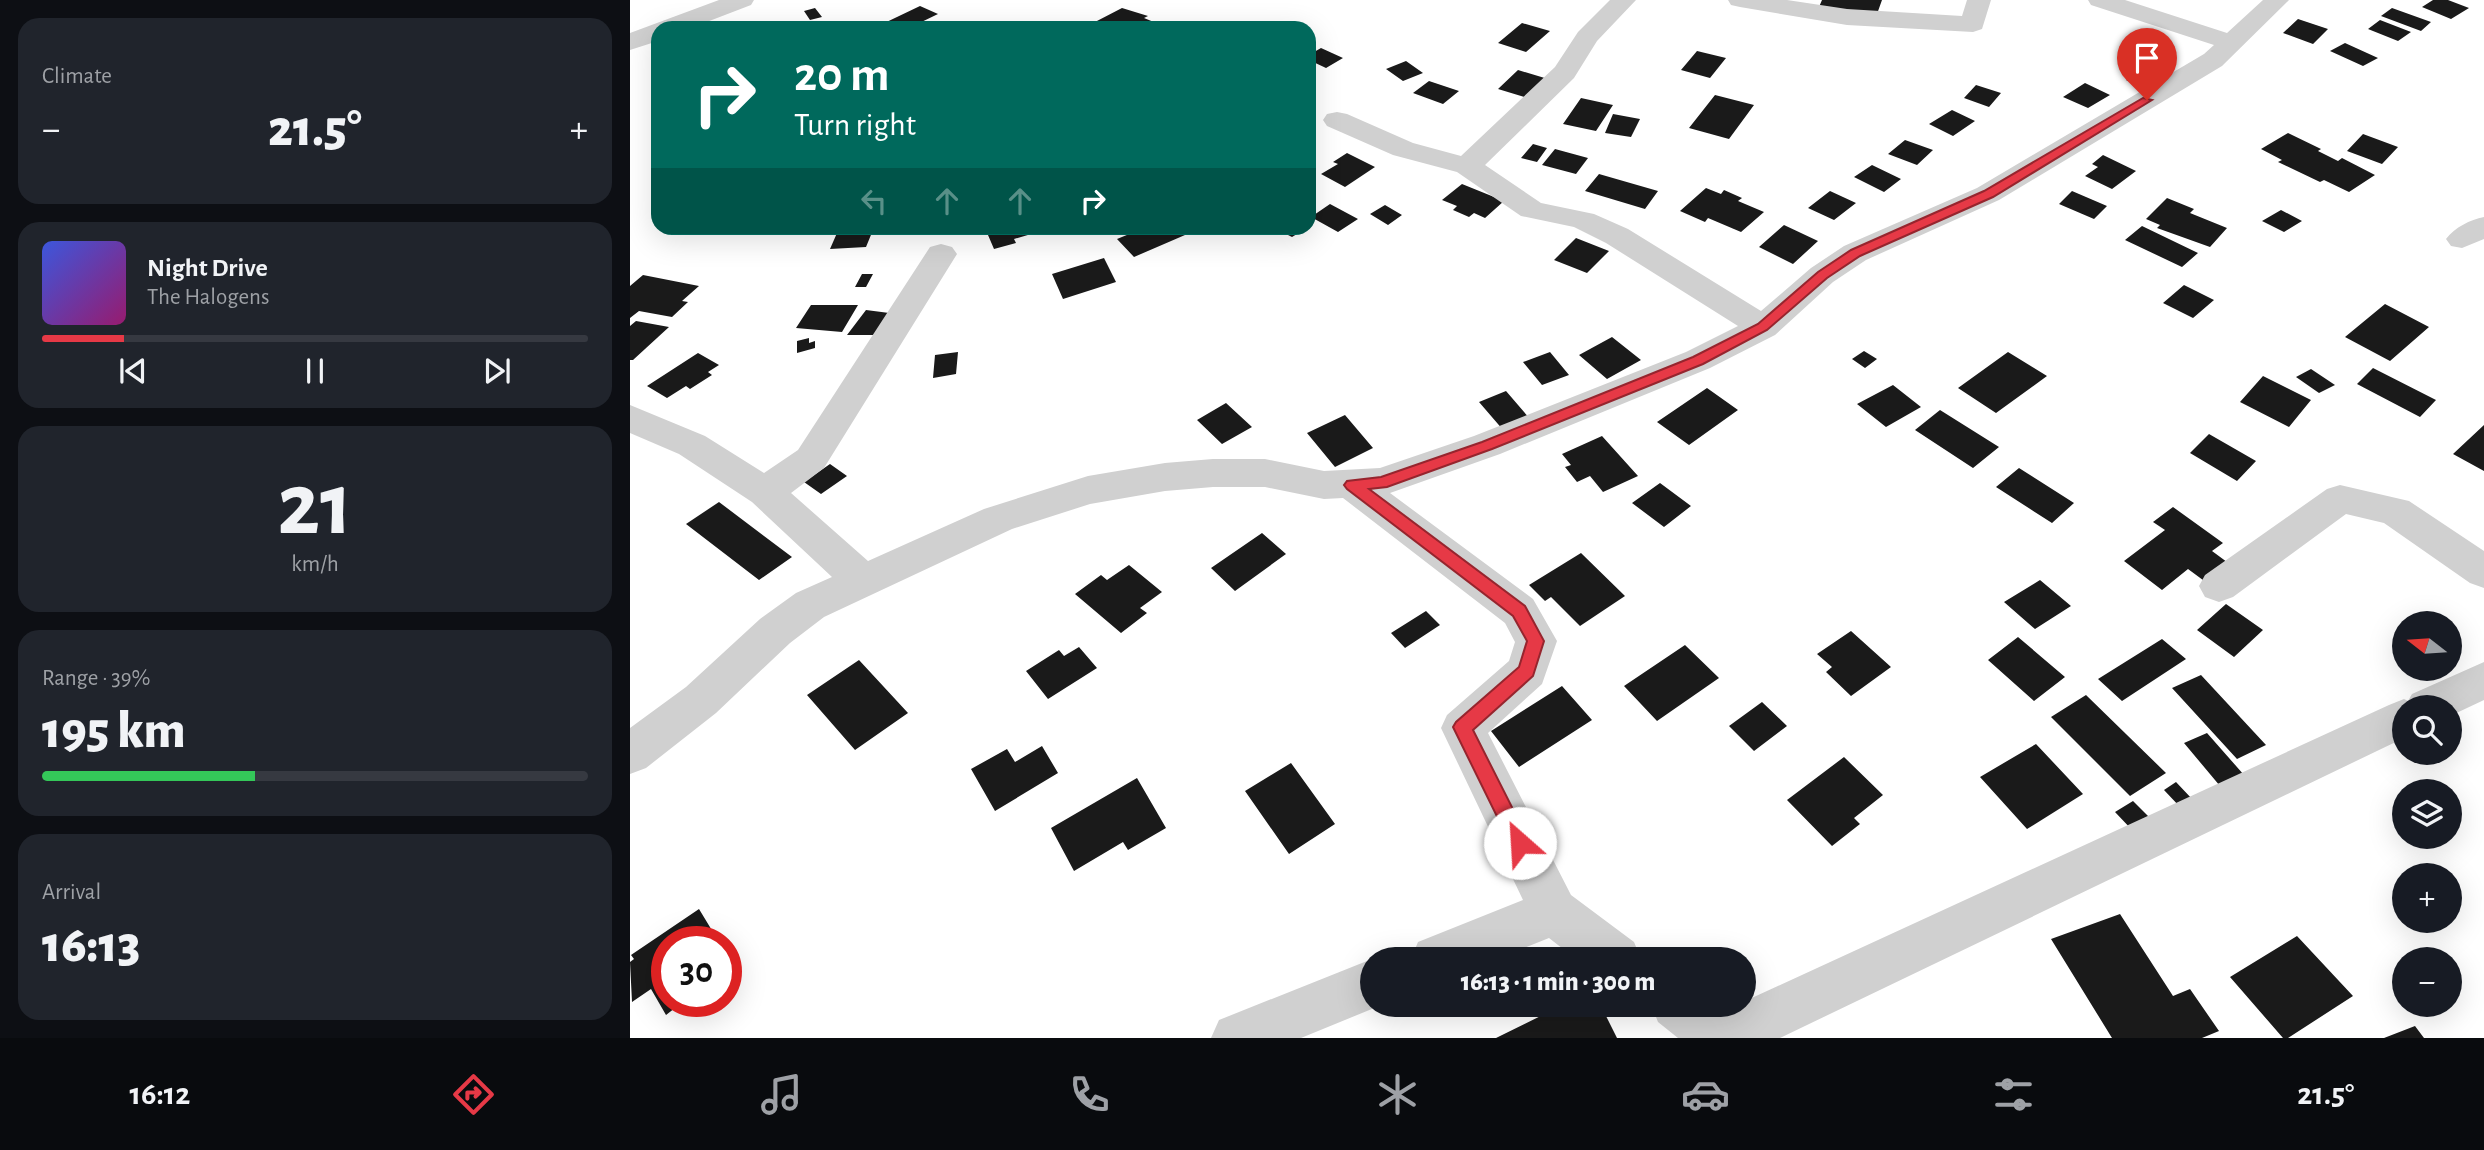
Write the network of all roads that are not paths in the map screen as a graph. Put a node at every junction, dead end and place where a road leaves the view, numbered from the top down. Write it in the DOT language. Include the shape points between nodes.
graph roads {
  1 [pos="742,0"];
  2 [pos="1623,0"];
  3 [pos="1740,0"];
  4 [pos="1979,0"];
  5 [pos="2100,0"];
  6 [pos="2277,0"];
  7 [pos="686,21"];
  8 [pos="651,34"];
  9 [pos="630,42"];
  10 [pos="2230,42"];
  11 [pos="1337,120"];
  12 [pos="1467,166"];
  13 [pos="941,254"];
  14 [pos="1763,327"];
  15 [pos="630,418"];
  16 [pos="1352,485"];
  17 [pos="765,492"];
  18 [pos="2484,572"];
  19 [pos="862,580"];
  20 [pos="2219,586"];
  21 [pos="2484,680"];
  22 [pos="2452,695"];
  23 [pos="2392,724"];
  24 [pos="630,754"];
  25 [pos="1554,912"];
  26 [pos="1466,947"];
  27 [pos="1600,947"];
  28 [pos="1360,989"];
  29 [pos="1693,1017"];
  30 [pos="1237,1038"];
  31 [pos="1721,1038"];
  1 -- 7 [label="street"];
  2 -- 12 [label="street" via="1587,37 1565,72"];
  3 -- 4 [label="street" via="1847,17 1973,24"];
  5 -- 10 [label="street"];
  6 -- 10 [label="street"];
  8 -- 9 [label="street"];
  10 -- 14 [label="street" via="2213,60 1988,194 1856,253 1822,275"];
  11 -- 12 [label="street" via="1402,149"];
  12 -- 14 [label="street" via="1532,210 1583,220 1617,236"];
  13 -- 17 [label="street" via="811,459"];
  14 -- 16 [label="street" via="1686,365 1487,445 1382,482"];
  15 -- 17 [label="street" via="692,445"];
  16 -- 19 [label="street" via="1325,485 1265,473 1124,483 998,519"];
  16 -- 25 [label="street" via="1519,611 1536,641 1527,671 1462,727"];
  17 -- 19 [label="street"];
  18 -- 20 [label="street" via="2395,511 2340,499"];
  19 -- 24 [label="street" via="775,631 701,700"];
  21 -- 22 [label="street"];
  23 -- 31 [label="street"];
  25 -- 26 [label="street"];
  25 -- 27 [label="street"];
  28 -- 30 [label="street"];
  29 -- 31 [label="street"];
}
